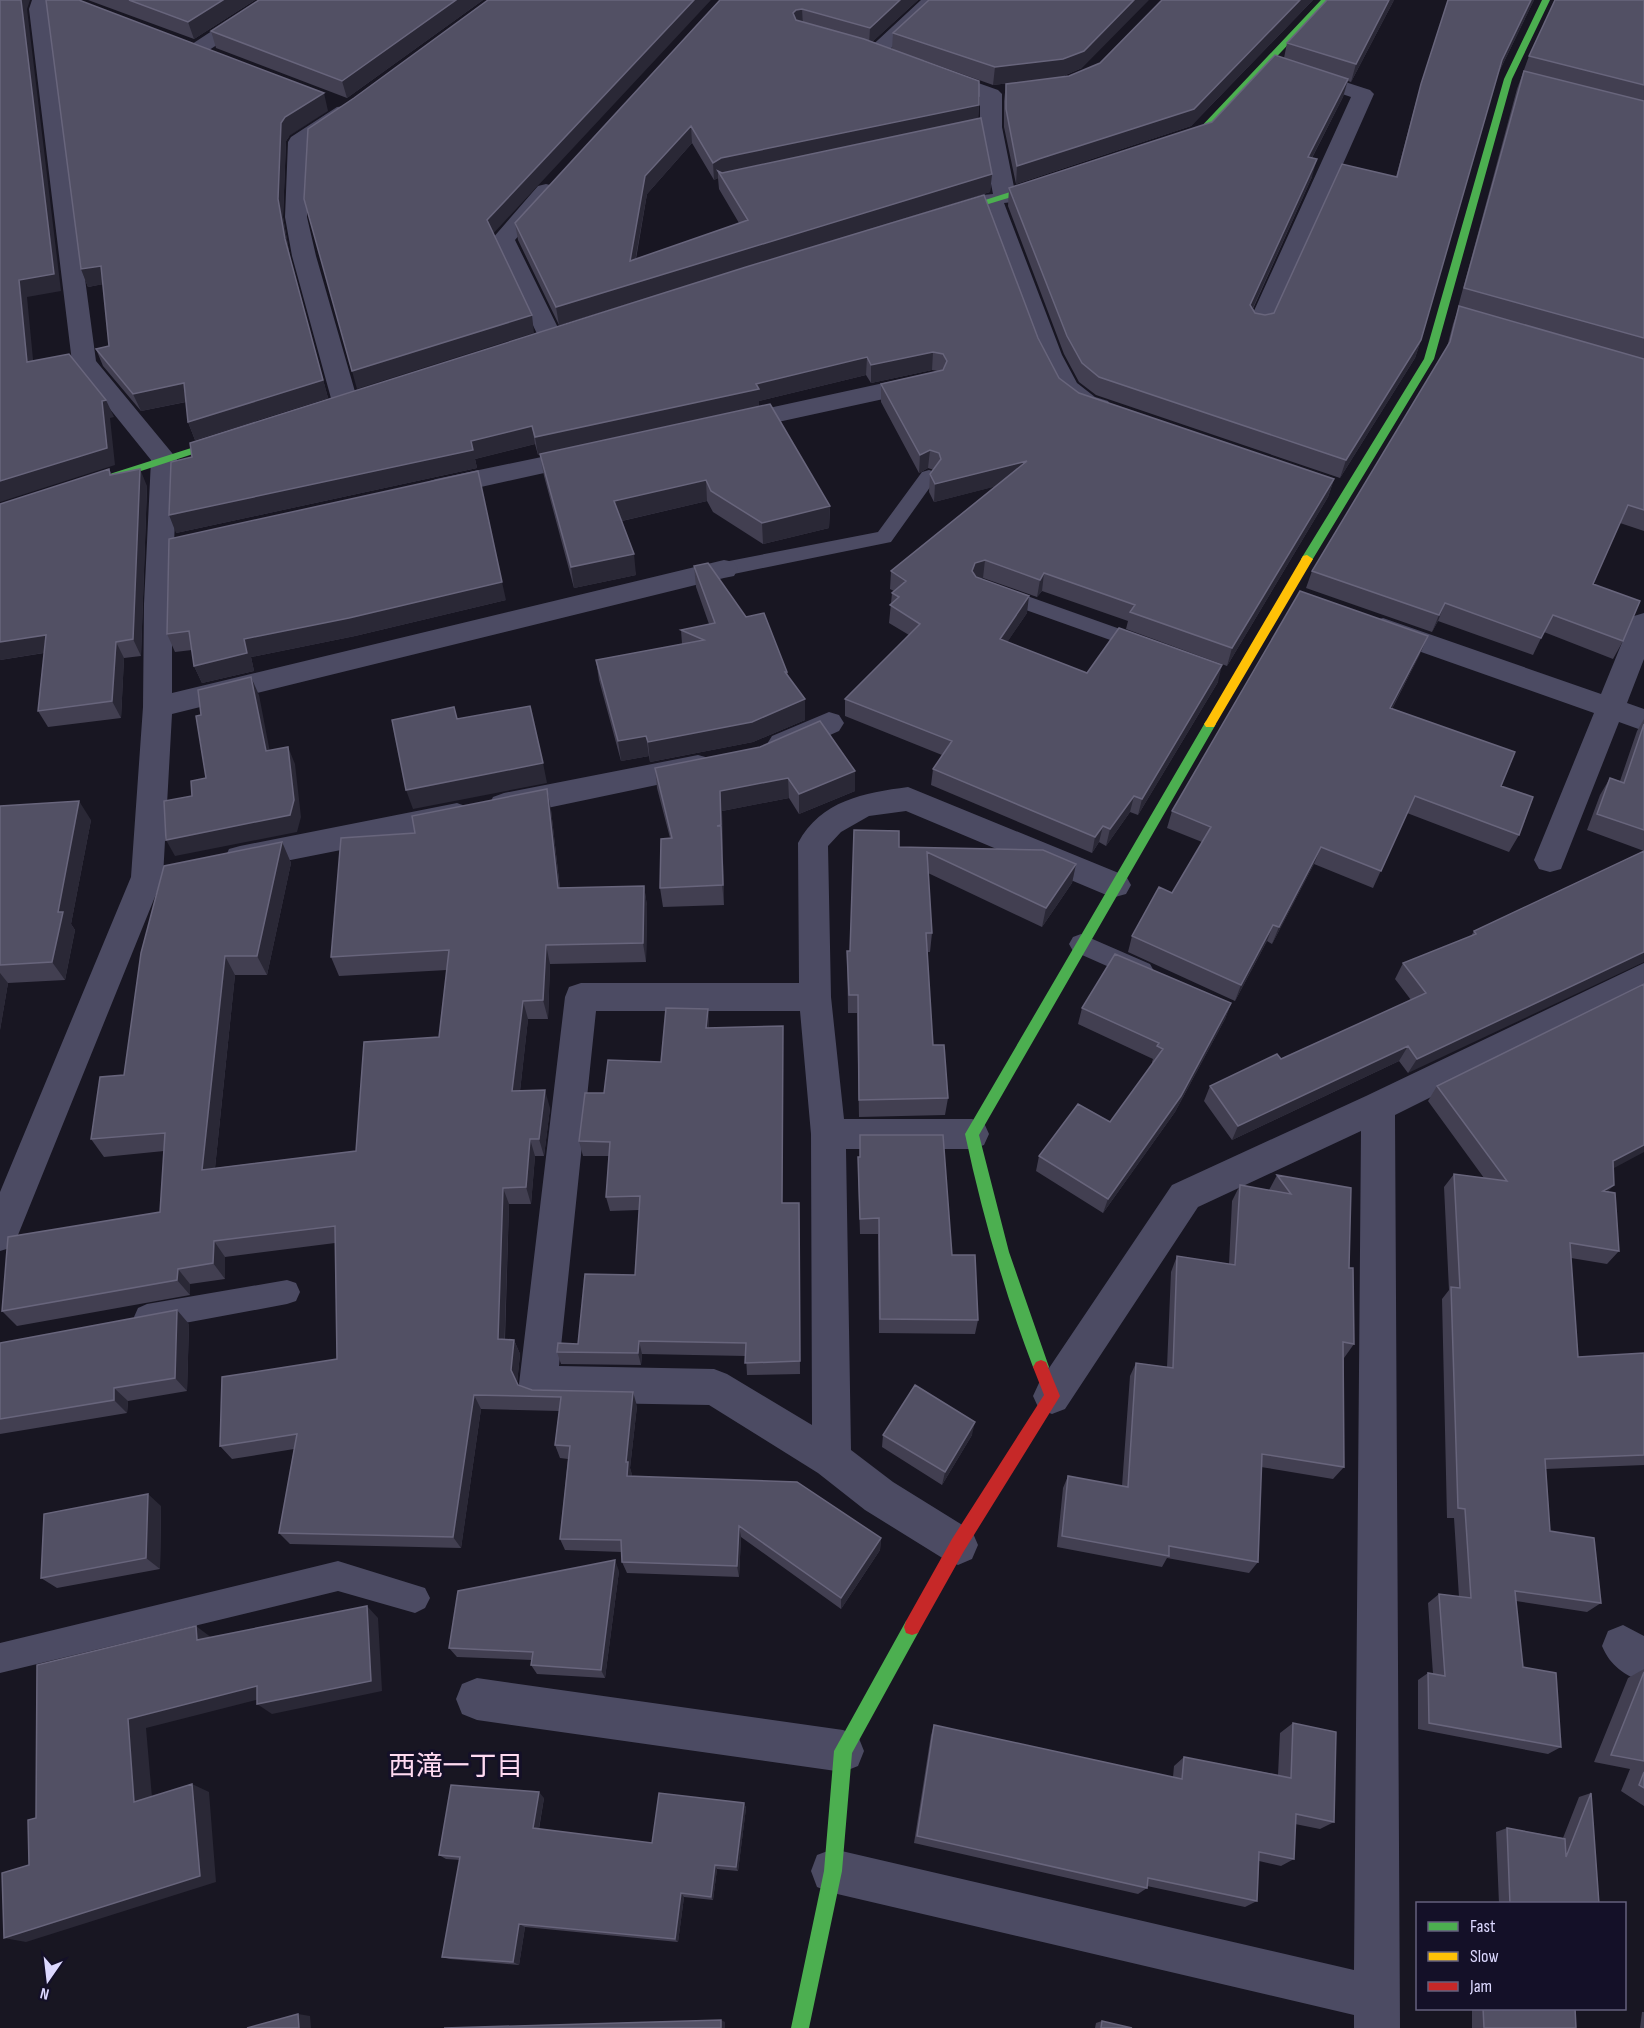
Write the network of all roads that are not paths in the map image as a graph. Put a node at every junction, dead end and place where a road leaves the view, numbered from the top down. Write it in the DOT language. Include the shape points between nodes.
graph roads {
  1 [pos="42,0"];
  2 [pos="273,0"];
  3 [pos="933,0"];
  4 [pos="1326,0"];
  5 [pos="1546,0"];
  6 [pos="174,41"];
  7 [pos="196,50"];
  8 [pos="218,58"];
  9 [pos="1266,63"];
  10 [pos="1508,79"];
  11 [pos="1531,85"];
  12 [pos="1012,92"];
  13 [pos="991,94"];
  14 [pos="327,100"];
  15 [pos="1156,147"];
  16 [pos="558,179"];
  17 [pos="1059,179"];
  18 [pos="998,199"];
  19 [pos="933,218"];
  20 [pos="1260,324"];
  21 [pos="551,338"];
  22 [pos="932,380"];
  23 [pos="345,402"];
  24 [pos="1118,414"];
  25 [pos="710,429"];
  26 [pos="243,435"];
  27 [pos="605,452"];
  28 [pos="164,459"];
  29 [pos="929,476"];
  30 [pos="407,495"];
  31 [pos="0,513"];
  32 [pos="724,569"];
  33 [pos="982,587"];
  34 [pos="1353,617"];
  35 [pos="1644,623"];
  36 [pos="1159,651"];
  37 [pos="1214,671"];
  38 [pos="1237,679"];
  39 [pos="158,706"];
  40 [pos="1609,708"];
  41 [pos="1644,720"];
  42 [pos="829,723"];
  43 [pos="760,754"];
  44 [pos="726,761"];
  45 [pos="1550,860"];
  46 [pos="216,863"];
  47 [pos="1115,885"];
  48 [pos="1081,944"];
  49 [pos="1644,976"];
  50 [pos="1163,980"];
  51 [pos="814,997"];
  52 [pos="1378,1107"];
  53 [pos="828,1134"];
  54 [pos="972,1134"];
  55 [pos="3,1220"];
  56 [pos="287,1292"];
  57 [pos="126,1321"];
  58 [pos="1052,1396"];
  59 [pos="832,1459"];
  60 [pos="958,1545"];
  61 [pos="414,1598"];
  62 [pos="0,1658"];
  63 [pos="477,1700"];
  64 [pos="843,1752"];
  65 [pos="832,1871"];
  66 [pos="1377,2013"];
  67 [pos="800,2028"];
  1 -- 28 [label="street" via="39,9 84,362"];
  2 -- 7 [label="street"];
  3 -- 13 [label="street" via="869,51"];
  4 -- 9 [label="street"];
  5 -- 10 [label="street"];
  6 -- 7 [label="street"];
  7 -- 8 [label="street"];
  9 -- 15 [label="street" via="1200,132"];
  9 -- 20 [label="street" via="1363,94"];
  10 -- 11 [label="street"];
  10 -- 38 [label="street" via="1456,315 1336,488 1298,598"];
  12 -- 13 [label="street"];
  13 -- 18 [label="street" via="985,128"];
  14 -- 23 [label="street" via="354,106 299,142 296,217"];
  16 -- 21 [label="street" via="502,238"];
  17 -- 18 [label="street"];
  18 -- 19 [label="street"];
  18 -- 24 [label="street" via="1050,355 1067,388 1086,403"];
  22 -- 25 [label="street"];
  26 -- 28 [label="street"];
  27 -- 30 [label="street"];
  28 -- 31 [label="street"];
  28 -- 39 [label="street" via="174,545 158,604"];
  29 -- 32 [label="lane" via="884,537"];
  32 -- 39 [label="street"];
  33 -- 36 [label="lane"];
  34 -- 40 [label="street"];
  35 -- 40 [label="street"];
  37 -- 38 [label="lane"];
  38 -- 47 [label="street"];
  39 -- 55 [label="street" via="158,875"];
  40 -- 41 [label="street"];
  40 -- 45 [label="street"];
  42 -- 43 [label="street"];
  44 -- 46 [label="street"];
  47 -- 48 [label="street"];
  47 -- 51 [label="street" via="908,799 863,805 830,824 813,843"];
  48 -- 50 [label="lane"];
  48 -- 54 [label="street"];
  49 -- 52 [label="street"];
  51 -- 53 [label="street"];
  51 -- 59 [label="street" via="581,997 538,1384 714,1388"];
  52 -- 58 [label="street" via="1185,1196"];
  52 -- 66 [label="street"];
  53 -- 54 [label="street"];
  53 -- 59 [label="street"];
  54 -- 58 [label="street" via="1015,1302"];
  56 -- 57 [label="lane"];
  58 -- 60 [label="street"];
  59 -- 60 [label="street" via="879,1496"];
  60 -- 64 [label="street"];
  61 -- 62 [label="lane" via="338,1576"];
  63 -- 64 [label="street"];
  64 -- 65 [label="street"];
  65 -- 66 [label="street"];
  65 -- 67 [label="street"];
}
